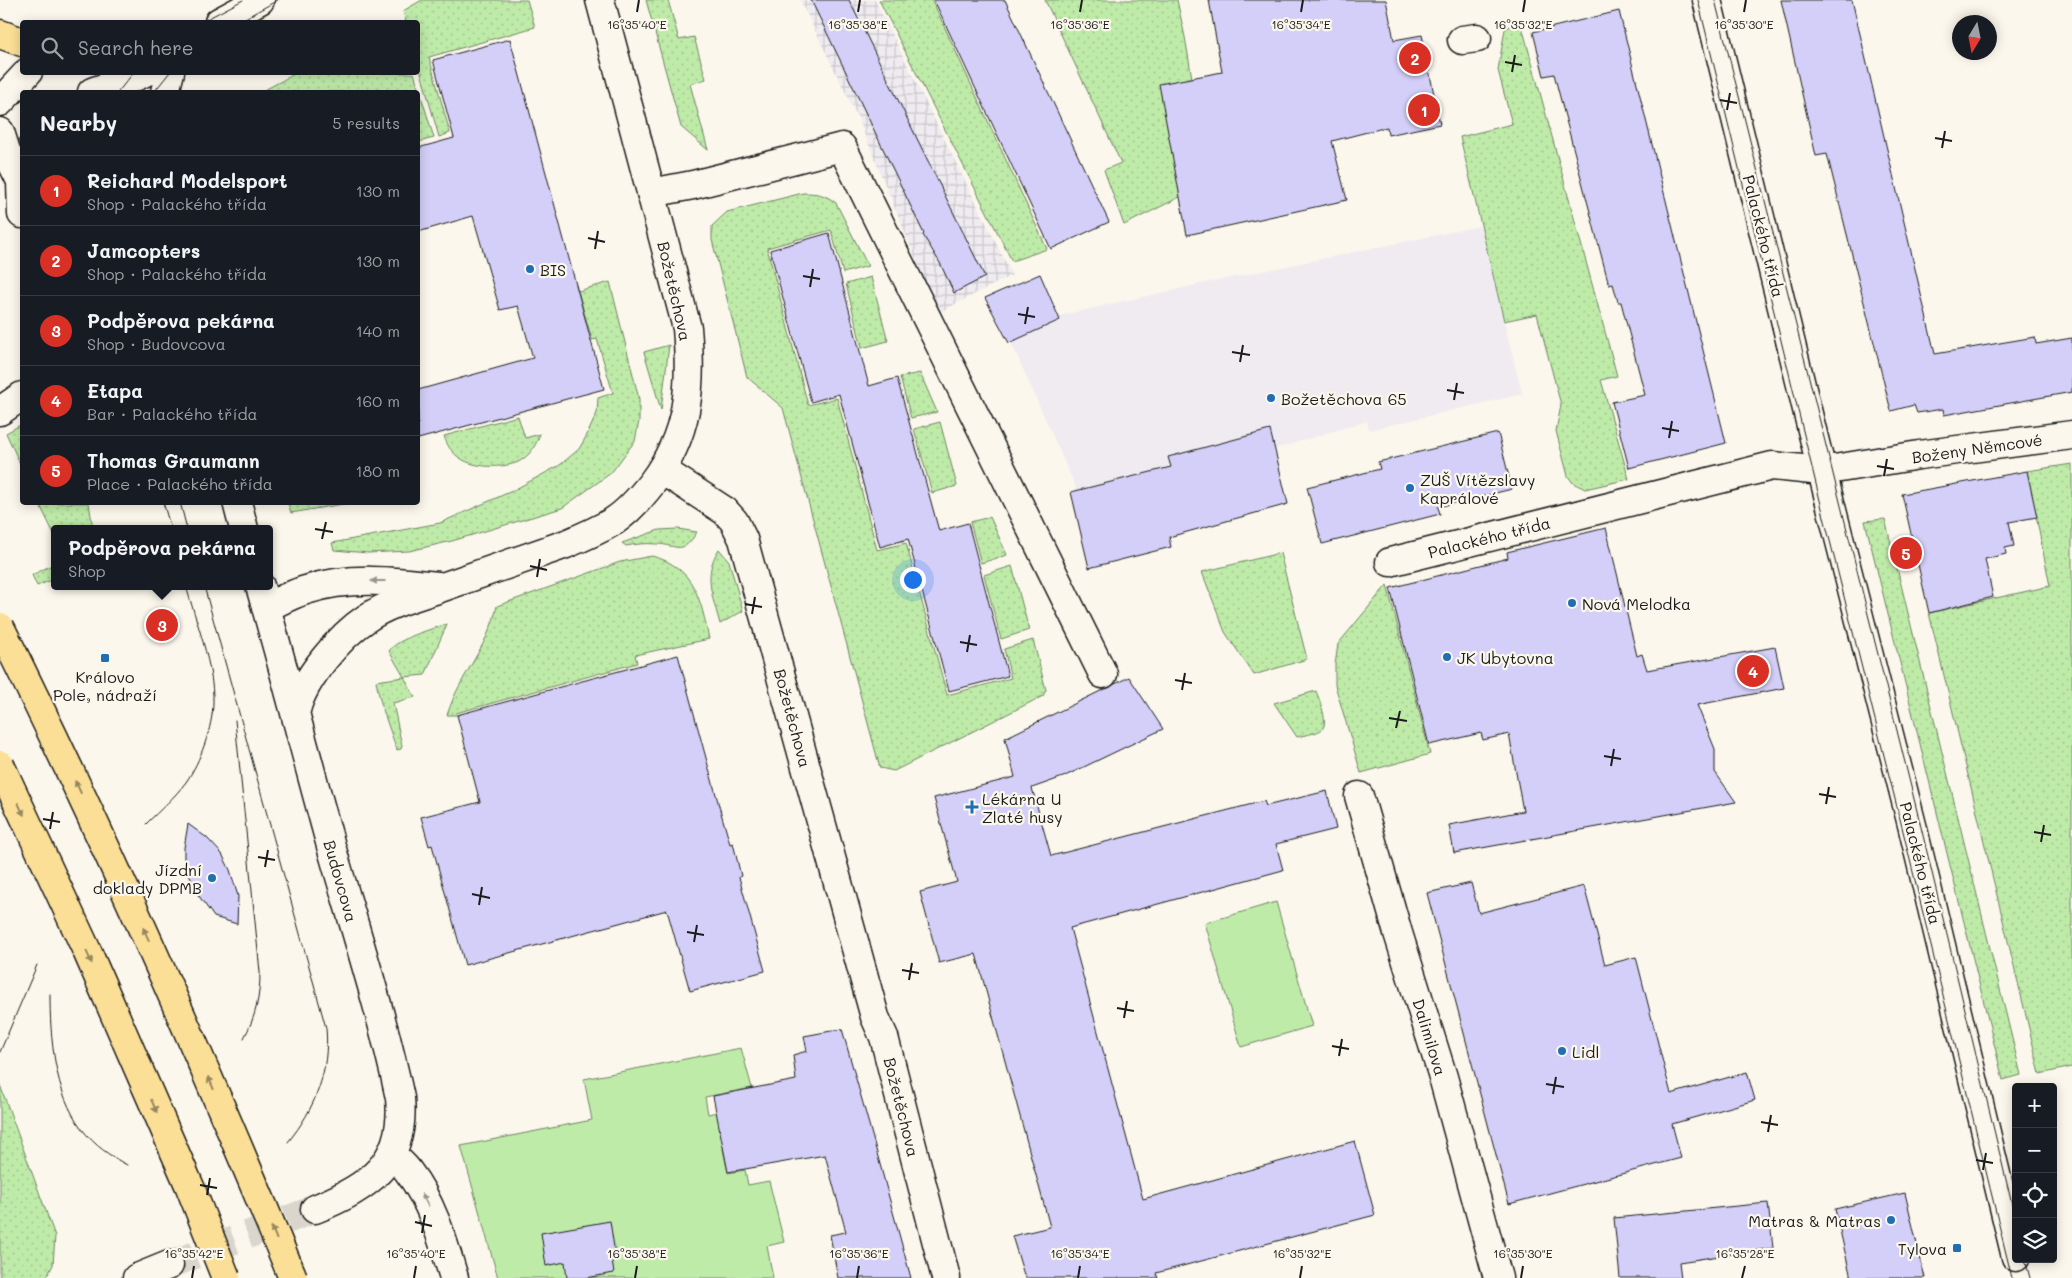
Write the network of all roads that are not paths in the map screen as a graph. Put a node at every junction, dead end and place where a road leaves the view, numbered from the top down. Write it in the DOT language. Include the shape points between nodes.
graph roads {
  1 [pos="260,0"];
  2 [pos="600,0"];
  3 [pos="1707,0"];
  4 [pos="223,20"];
  5 [pos="0,34"];
  6 [pos="20,41"];
  7 [pos="25,75"];
  8 [pos="139,75"];
  9 [pos="169,75"];
  10 [pos="97,90"];
  11 [pos="166,90"];
  12 [pos="0,102"];
  13 [pos="0,132"];
  14 [pos="20,176"];
  15 [pos="651,193"];
  16 [pos="20,397"];
  17 [pos="0,411"];
  18 [pos="2072,435"];
  19 [pos="662,470"];
  20 [pos="1822,471"];
  21 [pos="238,505"];
  22 [pos="243,525"];
  23 [pos="1390,562"];
  24 [pos="444,586"];
  25 [pos="263,597"];
  26 [pos="0,627"];
  27 [pos="1103,674"];
  28 [pos="296,710"];
  29 [pos="0,765"];
  30 [pos="1359,796"];
  31 [pos="391,1154"];
  32 [pos="315,1209"];
  33 [pos="2012,1241"];
  34 [pos="2017,1263"];
  35 [pos="169,1265"];
  36 [pos="137,1278"];
  37 [pos="226,1278"];
  38 [pos="293,1278"];
  39 [pos="454,1278"];
  40 [pos="946,1278"];
  41 [pos="1498,1278"];
  42 [pos="2021,1278"];
  1 -- 4 [label="street"];
  2 -- 15 [label="street, Božetěchova"];
  3 -- 20 [label="street, Palackého třída"];
  5 -- 6 [label="highway"];
  7 -- 12 [label="street"];
  8 -- 10 [label="street"];
  9 -- 11 [label="street"];
  13 -- 14 [label="street"];
  15 -- 19 [label="street, Božetěchova" via="687,328 690,357 687,408"];
  15 -- 27 [label="street" via="842,147"];
  16 -- 17 [label="street"];
  18 -- 20 [label="street, Boženy Němcové"];
  19 -- 24 [label="street" via="630,509 591,534"];
  19 -- 40 [label="street, Božetěchova" via="725,511 743,539 875,1017 884,1037"];
  20 -- 23 [label="street, Palackého třída" via="1772,466"];
  20 -- 33 [label="street, Palackého třída" via="1910,816"];
  21 -- 22 [label="street"];
  24 -- 25 [label="street, Budovcova, one-way" via="391,581 333,584"];
  24 -- 28 [label="street" via="366,618 342,639 316,670 301,693"];
  25 -- 28 [label="street, Budovcova"];
  38 -- 26 [label="highway, one-way, bridge" via="143,927"];
  28 -- 31 [label="street, Budovcova" via="308,765 397,1082 402,1115 399,1136"];
  29 -- 37 [label="highway, one-way, bridge" via="91,960"];
  30 -- 41 [label="street, Dalimilova" via="1443,1077"];
  31 -- 32 [label="street, Budovcova" via="363,1186"];
  39 -- 31 [label="street, one-way" via="440,1232 426,1201 408,1170"];
  34 -- 42 [label="street, Palackého třída"];
  35 -- 36 [label="street"];
}
